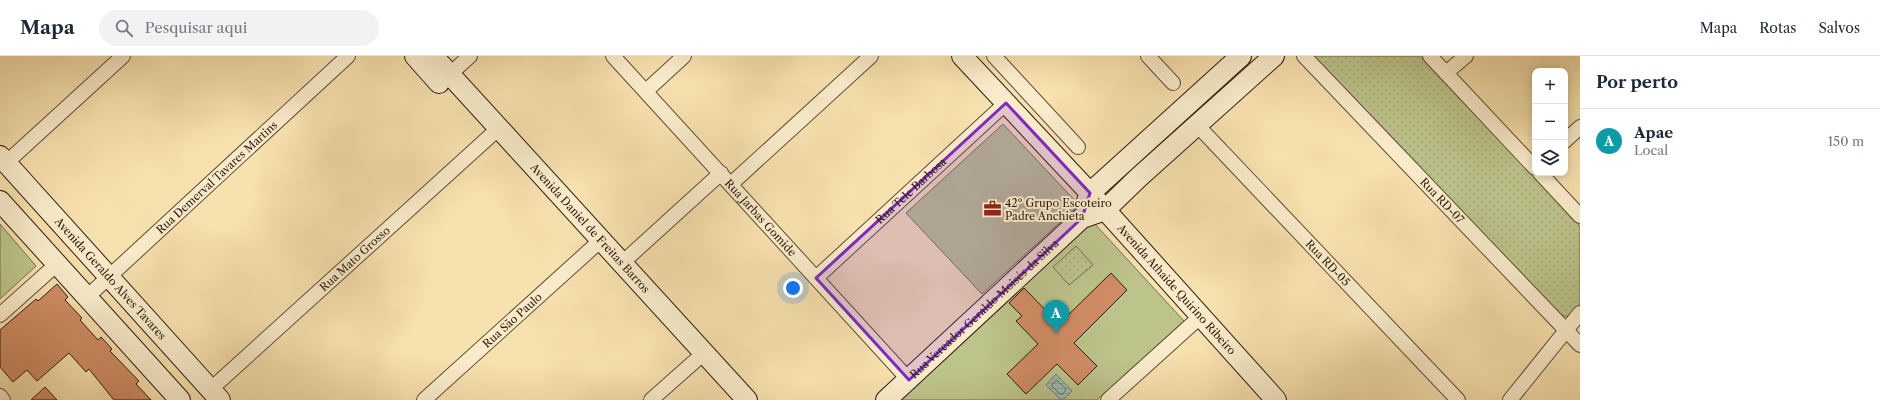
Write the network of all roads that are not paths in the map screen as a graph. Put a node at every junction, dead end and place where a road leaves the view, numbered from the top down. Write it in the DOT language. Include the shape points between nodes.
graph roads {
  1 [pos="123,56"];
  2 [pos="348,56"];
  3 [pos="414,56"];
  4 [pos="433,56"];
  5 [pos="470,56"];
  6 [pos="613,56"];
  7 [pos="684,56"];
  8 [pos="871,56"];
  9 [pos="962,56"];
  10 [pos="994,56"];
  11 [pos="1148,56"];
  12 [pos="1241,56"];
  13 [pos="1274,56"];
  14 [pos="1304,56"];
  15 [pos="1430,56"];
  16 [pos="1466,56"];
  17 [pos="1446,73"];
  18 [pos="450,74"];
  19 [pos="1173,83"];
  20 [pos="646,91"];
  21 [pos="1006,103"];
  22 [pos="1197,125"];
  23 [pos="1580,127"];
  24 [pos="494,133"];
  25 [pos="1566,140"];
  26 [pos="1078,147"];
  27 [pos="3,160"];
  28 [pos="1532,165"];
  29 [pos="720,173"];
  30 [pos="1112,174"];
  31 [pos="1543,176"];
  32 [pos="731,184"];
  33 [pos="1127,188"];
  34 [pos="1090,193"];
  35 [pos="0,201"];
  36 [pos="1105,210"];
  37 [pos="1580,216"];
  38 [pos="1082,218"];
  39 [pos="596,244"];
  40 [pos="622,262"];
  41 [pos="57,264"];
  42 [pos="109,276"];
  43 [pos="816,278"];
  44 [pos="86,298"];
  45 [pos="1580,313"];
  46 [pos="0,315"];
  47 [pos="1200,316"];
  48 [pos="1566,330"];
  49 [pos="1580,345"];
  50 [pos="699,357"];
  51 [pos="909,380"];
  52 [pos="216,395"];
  53 [pos="0,396"];
  54 [pos="3,400"];
  55 [pos="180,400"];
  56 [pos="424,400"];
  57 [pos="651,400"];
  58 [pos="728,400"];
  59 [pos="747,400"];
  60 [pos="886,400"];
  61 [pos="1108,400"];
  62 [pos="1276,400"];
  63 [pos="1458,400"];
  64 [pos="1510,400"];
  1 -- 27 [label="street"];
  2 -- 42 [label="street, Rua Demerval Tavares Martins"];
  3 -- 24 [label="street, Avenida Daniel de Freitas Barros"];
  4 -- 18 [label="street, Avenida Daniel de Freitas Barros"];
  5 -- 18 [label="street"];
  6 -- 20 [label="street, Rua Jarbas Gomide"];
  7 -- 20 [label="street"];
  8 -- 32 [label="street"];
  9 -- 21 [label="street, Avenida Athaide Quirino Ribeiro"];
  10 -- 26 [label="street"];
  11 -- 19 [label="street"];
  12 -- 30 [label="street"];
  13 -- 22 [label="street"];
  14 -- 48 [label="street, Rua RD-07"];
  15 -- 17 [label="street"];
  16 -- 17 [label="street"];
  17 -- 28 [label="street"];
  18 -- 24 [label="street, Avenida Daniel de Freitas Barros"];
  20 -- 29 [label="street, Rua Jarbas Gomide"];
  21 -- 34 [label="street, Avenida Athaide Quirino Ribeiro"];
  21 -- 43 [label="street, Rua Tele Barbosa"];
  22 -- 33 [label="street"];
  22 -- 63 [label="street, Rua RD-05"];
  23 -- 25 [label="street"];
  24 -- 39 [label="street, Avenida Daniel de Freitas Barros"];
  24 -- 52 [label="street, Rua Mato Grosso"];
  27 -- 42 [label="street, Avenida Geraldo Alves Tavares"];
  29 -- 32 [label="street, Rua Jarbas Gomide"];
  29 -- 40 [label="street"];
  30 -- 33 [label="street"];
  30 -- 34 [label="street"];
  31 -- 37 [label="street"];
  32 -- 43 [label="street, Rua Jarbas Gomide"];
  33 -- 36 [label="street"];
  34 -- 36 [label="street, Avenida Athaide Quirino Ribeiro"];
  34 -- 38 [label="street, Rua Vereador Geraldo Moisés da Silva"];
  35 -- 41 [label="street"];
  36 -- 38 [label="street, Rua Vereador Geraldo Moisés da Silva"];
  36 -- 47 [label="street, Avenida Athaide Quirino Ribeiro"];
  38 -- 51 [label="street, Rua Vereador Geraldo Moisés da Silva"];
  39 -- 40 [label="street, Avenida Daniel de Freitas Barros"];
  39 -- 50 [label="street, Avenida Daniel de Freitas Barros"];
  39 -- 56 [label="street, Rua São Paulo"];
  40 -- 50 [label="street, Avenida Daniel de Freitas Barros"];
  41 -- 44 [label="street"];
  41 -- 46 [label="street"];
  42 -- 44 [label="street, Rua Demerval Tavares Martins"];
  42 -- 52 [label="street, Avenida Geraldo Alves Tavares"];
  43 -- 51 [label="street, Rua Jarbas Gomide"];
  44 -- 55 [label="street"];
  45 -- 48 [label="street"];
  47 -- 61 [label="street"];
  47 -- 62 [label="street, Avenida Athaide Quirino Ribeiro"];
  48 -- 49 [label="street, Rua RD-07"];
  48 -- 64 [label="street"];
  50 -- 57 [label="street"];
  50 -- 58 [label="street, Avenida Daniel de Freitas Barros"];
  50 -- 59 [label="street, Avenida Daniel de Freitas Barros"];
  51 -- 60 [label="street, Rua Vereador Geraldo Moisés da Silva"];
  53 -- 54 [label="street"];
}
